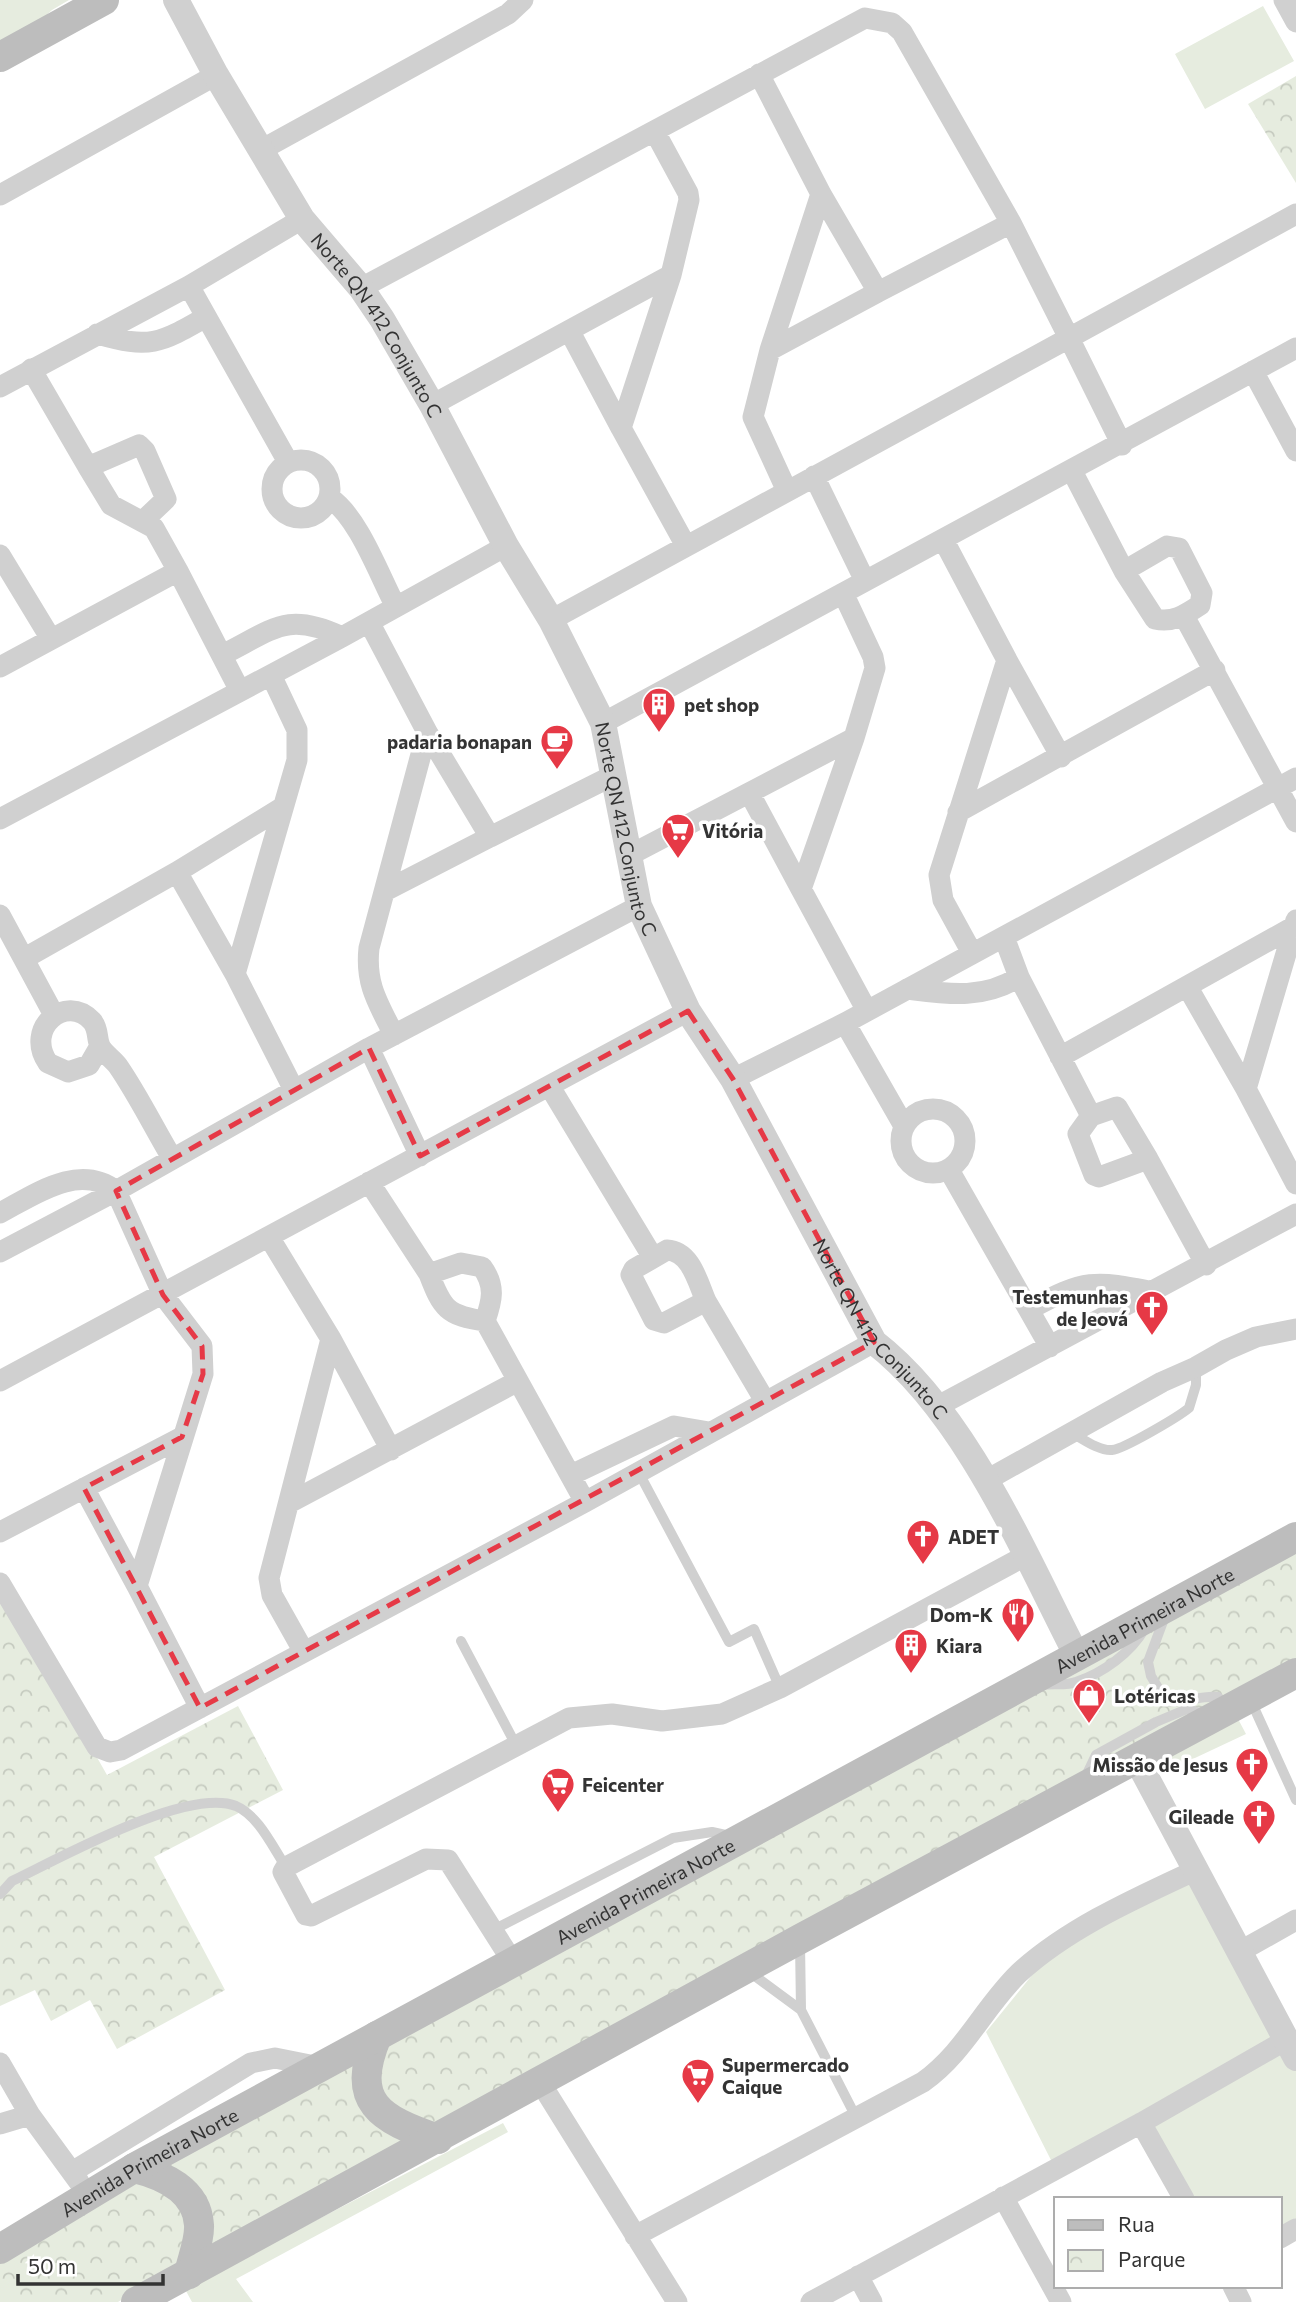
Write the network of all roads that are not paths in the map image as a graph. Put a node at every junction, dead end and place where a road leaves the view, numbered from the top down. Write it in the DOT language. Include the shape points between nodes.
graph roads {
  1 [pos="176,0"];
  2 [pos="523,0"];
  3 [pos="1284,0"];
  4 [pos="102,1"];
  5 [pos="1296,22"];
  6 [pos="0,57"];
  7 [pos="759,74"];
  8 [pos="216,75"];
  9 [pos="655,132"];
  10 [pos="261,150"];
  11 [pos="0,194"];
  12 [pos="821,194"];
  13 [pos="1296,214"];
  14 [pos="302,219"];
  15 [pos="1011,223"];
  16 [pos="671,275"];
  17 [pos="189,286"];
  18 [pos="360,288"];
  19 [pos="878,292"];
  20 [pos="206,317"];
  21 [pos="570,332"];
  22 [pos="97,334"];
  23 [pos="1069,338"];
  24 [pos="1296,348"];
  25 [pos="770,350"];
  26 [pos="32,369"];
  27 [pos="1253,370"];
  28 [pos="0,387"];
  29 [pos="432,404"];
  30 [pos="621,428"];
  31 [pos="1122,444"];
  32 [pos="1296,451"];
  33 [pos="288,462"];
  34 [pos="88,467"];
  35 [pos="1072,471"];
  36 [pos="814,477"];
  37 [pos="787,491"];
  38 [pos="330,498"];
  39 [pos="144,520"];
  40 [pos="944,541"];
  41 [pos="506,546"];
  42 [pos="686,546"];
  43 [pos="0,555"];
  44 [pos="1124,571"];
  45 [pos="178,572"];
  46 [pos="865,581"];
  47 [pos="844,595"];
  48 [pos="396,607"];
  49 [pos="1184,616"];
  50 [pos="551,620"];
  51 [pos="369,622"];
  52 [pos="342,637"];
  53 [pos="51,639"];
  54 [pos="223,654"];
  55 [pos="1007,660"];
  56 [pos="0,667"];
  57 [pos="1215,670"];
  58 [pos="271,675"];
  59 [pos="240,691"];
  60 [pos="603,723"];
  61 [pos="427,732"];
  62 [pos="854,738"];
  63 [pos="1061,757"];
  64 [pos="612,776"];
  65 [pos="1296,778"];
  66 [pos="1276,789"];
  67 [pos="750,794"];
  68 [pos="283,807"];
  69 [pos="958,812"];
  70 [pos="0,819"];
  71 [pos="1296,822"];
  72 [pos="490,837"];
  73 [pos="630,855"];
  74 [pos="177,872"];
  75 [pos="801,889"];
  76 [pos="385,891"];
  77 [pos="639,906"];
  78 [pos="0,915"];
  79 [pos="1295,923"];
  80 [pos="1004,937"];
  81 [pos="972,953"];
  82 [pos="25,958"];
  83 [pos="235,974"];
  84 [pos="1018,977"];
  85 [pos="1187,986"];
  86 [pos="907,989"];
  87 [pos="688,1011"];
  88 [pos="867,1011"];
  89 [pos="54,1015"];
  90 [pos="845,1023"];
  91 [pos="394,1035"];
  92 [pos="100,1046"];
  93 [pos="369,1048"];
  94 [pos="1060,1057"];
  95 [pos="733,1079"];
  96 [pos="550,1087"];
  97 [pos="1246,1089"];
  98 [pos="294,1090"];
  99 [pos="1091,1116"];
  100 [pos="904,1126"];
  101 [pos="420,1156"];
  102 [pos="173,1158"];
  103 [pos="1148,1160"];
  104 [pos="949,1170"];
  105 [pos="369,1182"];
  106 [pos="1296,1184"];
  107 [pos="116,1191"];
  108 [pos="0,1213"];
  109 [pos="1296,1214"];
  110 [pos="269,1237"];
  111 [pos="0,1252"];
  112 [pos="652,1256"];
  113 [pos="1206,1265"];
  114 [pos="429,1274"];
  115 [pos="1154,1292"];
  116 [pos="163,1295"];
  117 [pos="706,1301"];
  118 [pos="1030,1309"];
  119 [pos="485,1321"];
  120 [pos="1296,1329"];
  121 [pos="331,1339"];
  122 [pos="874,1342"];
  123 [pos="1050,1347"];
  124 [pos="1196,1367"];
  125 [pos="0,1381"];
  126 [pos="518,1381"];
  127 [pos="765,1401"];
  128 [pos="937,1406"];
  129 [pos="709,1432"];
  130 [pos="1072,1433"];
  131 [pos="182,1437"];
  132 [pos="391,1450"];
  133 [pos="639,1472"];
  134 [pos="571,1475"];
  135 [pos="985,1481"];
  136 [pos="83,1488"];
  137 [pos="585,1502"];
  138 [pos="289,1503"];
  139 [pos="0,1532"];
  140 [pos="1296,1537"];
  141 [pos="1025,1556"];
  142 [pos="0,1583"];
  143 [pos="137,1586"];
  144 [pos="1157,1611"];
  145 [pos="461,1641"];
  146 [pos="304,1652"];
  147 [pos="1076,1654"];
  148 [pos="1296,1674"];
  149 [pos="1022,1684"];
  150 [pos="780,1688"];
  151 [pos="1166,1700"];
  152 [pos="200,1708"];
  153 [pos="1230,1709"];
  154 [pos="1171,1714"];
  155 [pos="517,1747"];
  156 [pos="1136,1758"];
  157 [pos="1082,1788"];
  158 [pos="1296,1800"];
  159 [pos="740,1838"];
  160 [pos="286,1867"];
  161 [pos="1196,1870"];
  162 [pos="0,1894"];
  163 [pos="1296,1920"];
  164 [pos="492,1930"];
  165 [pos="800,1939"];
  166 [pos="1239,1952"];
  167 [pos="514,1964"];
  168 [pos="746,1969"];
  169 [pos="801,2010"];
  170 [pos="377,2036"];
  171 [pos="1291,2049"];
  172 [pos="0,2063"];
  173 [pos="320,2067"];
  174 [pos="540,2082"];
  175 [pos="30,2115"];
  176 [pos="858,2119"];
  177 [pos="1141,2123"];
  178 [pos="0,2124"];
  179 [pos="438,2139"];
  180 [pos="134,2168"];
  181 [pos="72,2172"];
  182 [pos="1003,2196"];
  183 [pos="1183,2197"];
  184 [pos="89,2198"];
  185 [pos="635,2236"];
  186 [pos="0,2249"];
  187 [pos="189,2274"];
  188 [pos="858,2276"];
  189 [pos="136,2302"];
  190 [pos="677,2302"];
  191 [pos="811,2302"];
  192 [pos="872,2302"];
  193 [pos="1061,2302"];
  1 -- 8 [label="street, Norte QN 412 Conjunto C"];
  2 -- 10 [label="street" via="508,14"];
  3 -- 5 [label="street"];
  4 -- 6 [label="main road"];
  7 -- 9 [label="street"];
  7 -- 12 [label="street"];
  7 -- 15 [label="street" via="865,18 892,23 902,32"];
  8 -- 10 [label="street, Norte QN 412 Conjunto C"];
  8 -- 11 [label="street"];
  9 -- 16 [label="street" via="688,192"];
  9 -- 18 [label="street"];
  10 -- 14 [label="street, Norte QN 412 Conjunto C"];
  12 -- 19 [label="street"];
  12 -- 25 [label="street"];
  13 -- 23 [label="street"];
  14 -- 17 [label="street"];
  14 -- 18 [label="street, Norte QN 412 Conjunto C"];
  15 -- 19 [label="street"];
  15 -- 23 [label="street"];
  16 -- 21 [label="street"];
  16 -- 30 [label="street"];
  17 -- 20 [label="street"];
  17 -- 22 [label="street"];
  18 -- 29 [label="street, Norte QN 412 Conjunto C"];
  19 -- 25 [label="street"];
  20 -- 22 [label="street" via="153,344"];
  20 -- 33 [label="street"];
  21 -- 29 [label="street"];
  21 -- 30 [label="street"];
  22 -- 26 [label="street"];
  23 -- 31 [label="street"];
  23 -- 36 [label="street"];
  24 -- 27 [label="street"];
  25 -- 37 [label="street" via="753,417"];
  26 -- 28 [label="street"];
  26 -- 34 [label="street"];
  27 -- 31 [label="street"];
  27 -- 32 [label="street"];
  29 -- 41 [label="street, Norte QN 412 Conjunto C"];
  30 -- 42 [label="street"];
  31 -- 35 [label="street"];
  33 -- 38 [label="street" via="299,459 321,467 328,475"];
  33 -- 38 [label="street" via="272,482 277,507 300,519 313,517"];
  34 -- 39 [label="street" via="111,505"];
  34 -- 39 [label="street" via="139,445 145,450 166,499"];
  35 -- 40 [label="street"];
  35 -- 44 [label="street"];
  36 -- 37 [label="street"];
  36 -- 46 [label="street"];
  37 -- 42 [label="street"];
  38 -- 48 [label="street" via="351,521"];
  39 -- 45 [label="street" via="154,527"];
  40 -- 46 [label="street"];
  40 -- 55 [label="street"];
  41 -- 48 [label="street"];
  41 -- 50 [label="street, Norte QN 412 Conjunto C"];
  42 -- 50 [label="street"];
  43 -- 53 [label="street"];
  44 -- 49 [label="street" via="1155,619"];
  44 -- 49 [label="street" via="1167,546 1179,548 1202,593 1200,605"];
  45 -- 53 [label="street"];
  45 -- 54 [label="street"];
  46 -- 47 [label="street"];
  47 -- 60 [label="street"];
  47 -- 62 [label="street" via="874,668"];
  48 -- 51 [label="street"];
  49 -- 57 [label="street"];
  50 -- 60 [label="street, Norte QN 412 Conjunto C"];
  51 -- 52 [label="street"];
  51 -- 61 [label="street"];
  52 -- 54 [label="street" via="317,625 285,624"];
  52 -- 58 [label="street"];
  53 -- 56 [label="street"];
  54 -- 59 [label="street"];
  55 -- 63 [label="street"];
  55 -- 69 [label="street"];
  57 -- 63 [label="street"];
  57 -- 66 [label="street"];
  58 -- 59 [label="street"];
  58 -- 68 [label="street" via="297,730 297,760"];
  59 -- 70 [label="street"];
  60 -- 64 [label="street, Norte QN 412 Conjunto C"];
  61 -- 72 [label="street"];
  61 -- 76 [label="street"];
  62 -- 67 [label="street"];
  62 -- 75 [label="street"];
  63 -- 69 [label="street"];
  64 -- 72 [label="street"];
  64 -- 73 [label="street, Norte QN 412 Conjunto C"];
  65 -- 66 [label="street"];
  66 -- 71 [label="street"];
  66 -- 80 [label="street"];
  67 -- 73 [label="street"];
  67 -- 75 [label="street"];
  68 -- 74 [label="street"];
  68 -- 83 [label="street"];
  69 -- 81 [label="street" via="940,886"];
  72 -- 76 [label="street"];
  73 -- 77 [label="street, Norte QN 412 Conjunto C"];
  74 -- 82 [label="street"];
  74 -- 83 [label="street"];
  75 -- 88 [label="street"];
  76 -- 91 [label="street" via="366,969"];
  77 -- 87 [label="street, Norte QN 412 Conjunto C"];
  77 -- 91 [label="street"];
  78 -- 82 [label="street"];
  79 -- 85 [label="street"];
  79 -- 97 [label="street"];
  80 -- 81 [label="street"];
  80 -- 84 [label="street"];
  81 -- 86 [label="street"];
  82 -- 89 [label="street"];
  83 -- 98 [label="street"];
  84 -- 86 [label="street" via="993,990 964,995"];
  84 -- 94 [label="street"];
  85 -- 94 [label="street"];
  85 -- 97 [label="street"];
  86 -- 88 [label="street"];
  87 -- 95 [label="street, Norte QN 412 Conjunto C"];
  87 -- 96 [label="street"];
  88 -- 90 [label="street"];
  89 -- 92 [label="street" via="81,1013 99,1032"];
  89 -- 92 [label="street" via="40,1032 39,1043 41,1054 57,1069 68,1072 89,1065"];
  90 -- 95 [label="street"];
  90 -- 100 [label="street"];
  91 -- 93 [label="street"];
  92 -- 102 [label="street" via="117,1064"];
  93 -- 98 [label="street"];
  93 -- 101 [label="street"];
  94 -- 99 [label="street"];
  95 -- 122 [label="street, Norte QN 412 Conjunto C"];
  96 -- 101 [label="street"];
  96 -- 112 [label="street"];
  97 -- 106 [label="street"];
  98 -- 102 [label="street"];
  99 -- 103 [label="street" via="1116,1107"];
  99 -- 103 [label="street" via="1078,1134 1094,1175 1103,1178"];
  100 -- 104 [label="street" via="900,1140 910,1164 922,1172"];
  100 -- 104 [label="street" via="925,1110 951,1114 961,1124 965,1149"];
  101 -- 105 [label="street"];
  102 -- 107 [label="street"];
  103 -- 113 [label="street"];
  104 -- 118 [label="street"];
  105 -- 110 [label="street"];
  105 -- 114 [label="street"];
  107 -- 108 [label="street" via="96,1180 74,1180"];
  107 -- 111 [label="street"];
  107 -- 116 [label="street"];
  109 -- 113 [label="street"];
  110 -- 116 [label="street"];
  110 -- 121 [label="street"];
  112 -- 117 [label="street" via="674,1250 686,1258"];
  112 -- 117 [label="street" via="631,1275 654,1320 664,1323"];
  113 -- 115 [label="street"];
  114 -- 119 [label="street" via="446,1310"];
  114 -- 119 [label="street" via="461,1263 482,1267 493,1291"];
  115 -- 118 [label="street" via="1102,1281 1083,1284"];
  115 -- 123 [label="street"];
  116 -- 125 [label="street"];
  116 -- 131 [label="street" via="202,1346 205,1359"];
  117 -- 127 [label="street"];
  118 -- 123 [label="street"];
  119 -- 126 [label="street"];
  120 -- 124 [label="street" via="1256,1337"];
  121 -- 132 [label="street"];
  121 -- 138 [label="street"];
  122 -- 127 [label="street"];
  122 -- 128 [label="street, Norte QN 412 Conjunto C" via="896,1359"];
  123 -- 128 [label="street"];
  124 -- 130 [label="street"];
  124 -- 130 [label="lane" via="1195,1394 1189,1408 1114,1451"];
  126 -- 132 [label="street"];
  126 -- 134 [label="street"];
  127 -- 129 [label="street"];
  128 -- 135 [label="street, Norte QN 412 Conjunto C"];
  129 -- 133 [label="street"];
  129 -- 134 [label="street" via="674,1426"];
  130 -- 135 [label="street"];
  131 -- 136 [label="street"];
  131 -- 143 [label="street"];
  132 -- 138 [label="street"];
  133 -- 137 [label="street"];
  133 -- 150 [label="lane" via="729,1642 754,1629"];
  134 -- 137 [label="street"];
  135 -- 141 [label="street, Norte QN 412 Conjunto C"];
  136 -- 139 [label="street"];
  136 -- 143 [label="street"];
  137 -- 146 [label="street"];
  138 -- 146 [label="street" via="269,1587"];
  140 -- 144 [label="main road, Avenida Primeira Norte"];
  141 -- 147 [label="street, Norte QN 412 Conjunto C"];
  141 -- 150 [label="street"];
  142 -- 152 [label="street" via="97,1747 110,1752 131,1747"];
  143 -- 152 [label="street"];
  144 -- 147 [label="main road, Avenida Primeira Norte"];
  144 -- 149 [label="lane" via="1137,1642 1094,1674 1074,1683"];
  144 -- 151 [label="lane" via="1164,1619 1148,1662"];
  145 -- 155 [label="lane"];
  146 -- 152 [label="street"];
  147 -- 149 [label="main road, Avenida Primeira Norte"];
  148 -- 153 [label="main road"];
  149 -- 159 [label="main road, Avenida Primeira Norte"];
  150 -- 155 [label="street" via="742,1707 704,1718 662,1721 584,1714 553,1725"];
  151 -- 153 [label="lane" via="1177,1703 1205,1696 1218,1698"];
  151 -- 154 [label="lane"];
  153 -- 154 [label="lane"];
  153 -- 156 [label="main road"];
  153 -- 158 [label="lane"];
  154 -- 157 [label="lane" via="1096,1755"];
  155 -- 160 [label="street"];
  156 -- 157 [label="main road"];
  156 -- 161 [label="street"];
  157 -- 165 [label="main road"];
  159 -- 164 [label="lane" via="712,1832 673,1838"];
  159 -- 167 [label="main road, Avenida Primeira Norte"];
  160 -- 162 [label="lane" via="252,1816 236,1806 213,1802 179,1806 116,1833 12,1881"];
  160 -- 164 [label="street" via="283,1874 306,1915 311,1916 426,1859 448,1860"];
  161 -- 166 [label="street"];
  161 -- 176 [label="street" via="1139,1897 1042,1955 1016,1976 941,2069"];
  163 -- 166 [label="street"];
  164 -- 167 [label="street"];
  165 -- 168 [label="main road"];
  165 -- 169 [label="lane"];
  166 -- 171 [label="street"];
  167 -- 170 [label="main road, Avenida Primeira Norte"];
  168 -- 169 [label="lane"];
  168 -- 174 [label="main road"];
  169 -- 176 [label="lane"];
  170 -- 173 [label="main road, Avenida Primeira Norte"];
  170 -- 179 [label="main road" via="367,2060 366,2086 371,2096 391,2122"];
  171 -- 177 [label="street"];
  172 -- 175 [label="street"];
  173 -- 180 [label="main road, Avenida Primeira Norte"];
  173 -- 181 [label="street" via="275,2058 251,2063"];
  174 -- 179 [label="main road"];
  174 -- 185 [label="street"];
  175 -- 178 [label="street"];
  175 -- 181 [label="street"];
  176 -- 185 [label="street"];
  177 -- 182 [label="street"];
  177 -- 183 [label="street"];
  179 -- 187 [label="main road"];
  180 -- 184 [label="main road, Avenida Primeira Norte"];
  180 -- 187 [label="main road" via="171,2181 186,2194 199,2225"];
  181 -- 184 [label="street"];
  182 -- 188 [label="street"];
  182 -- 193 [label="street"];
  184 -- 186 [label="main road, Avenida Primeira Norte"];
  185 -- 190 [label="street"];
  187 -- 189 [label="main road"];
  188 -- 191 [label="street"];
  188 -- 192 [label="street"];
}
